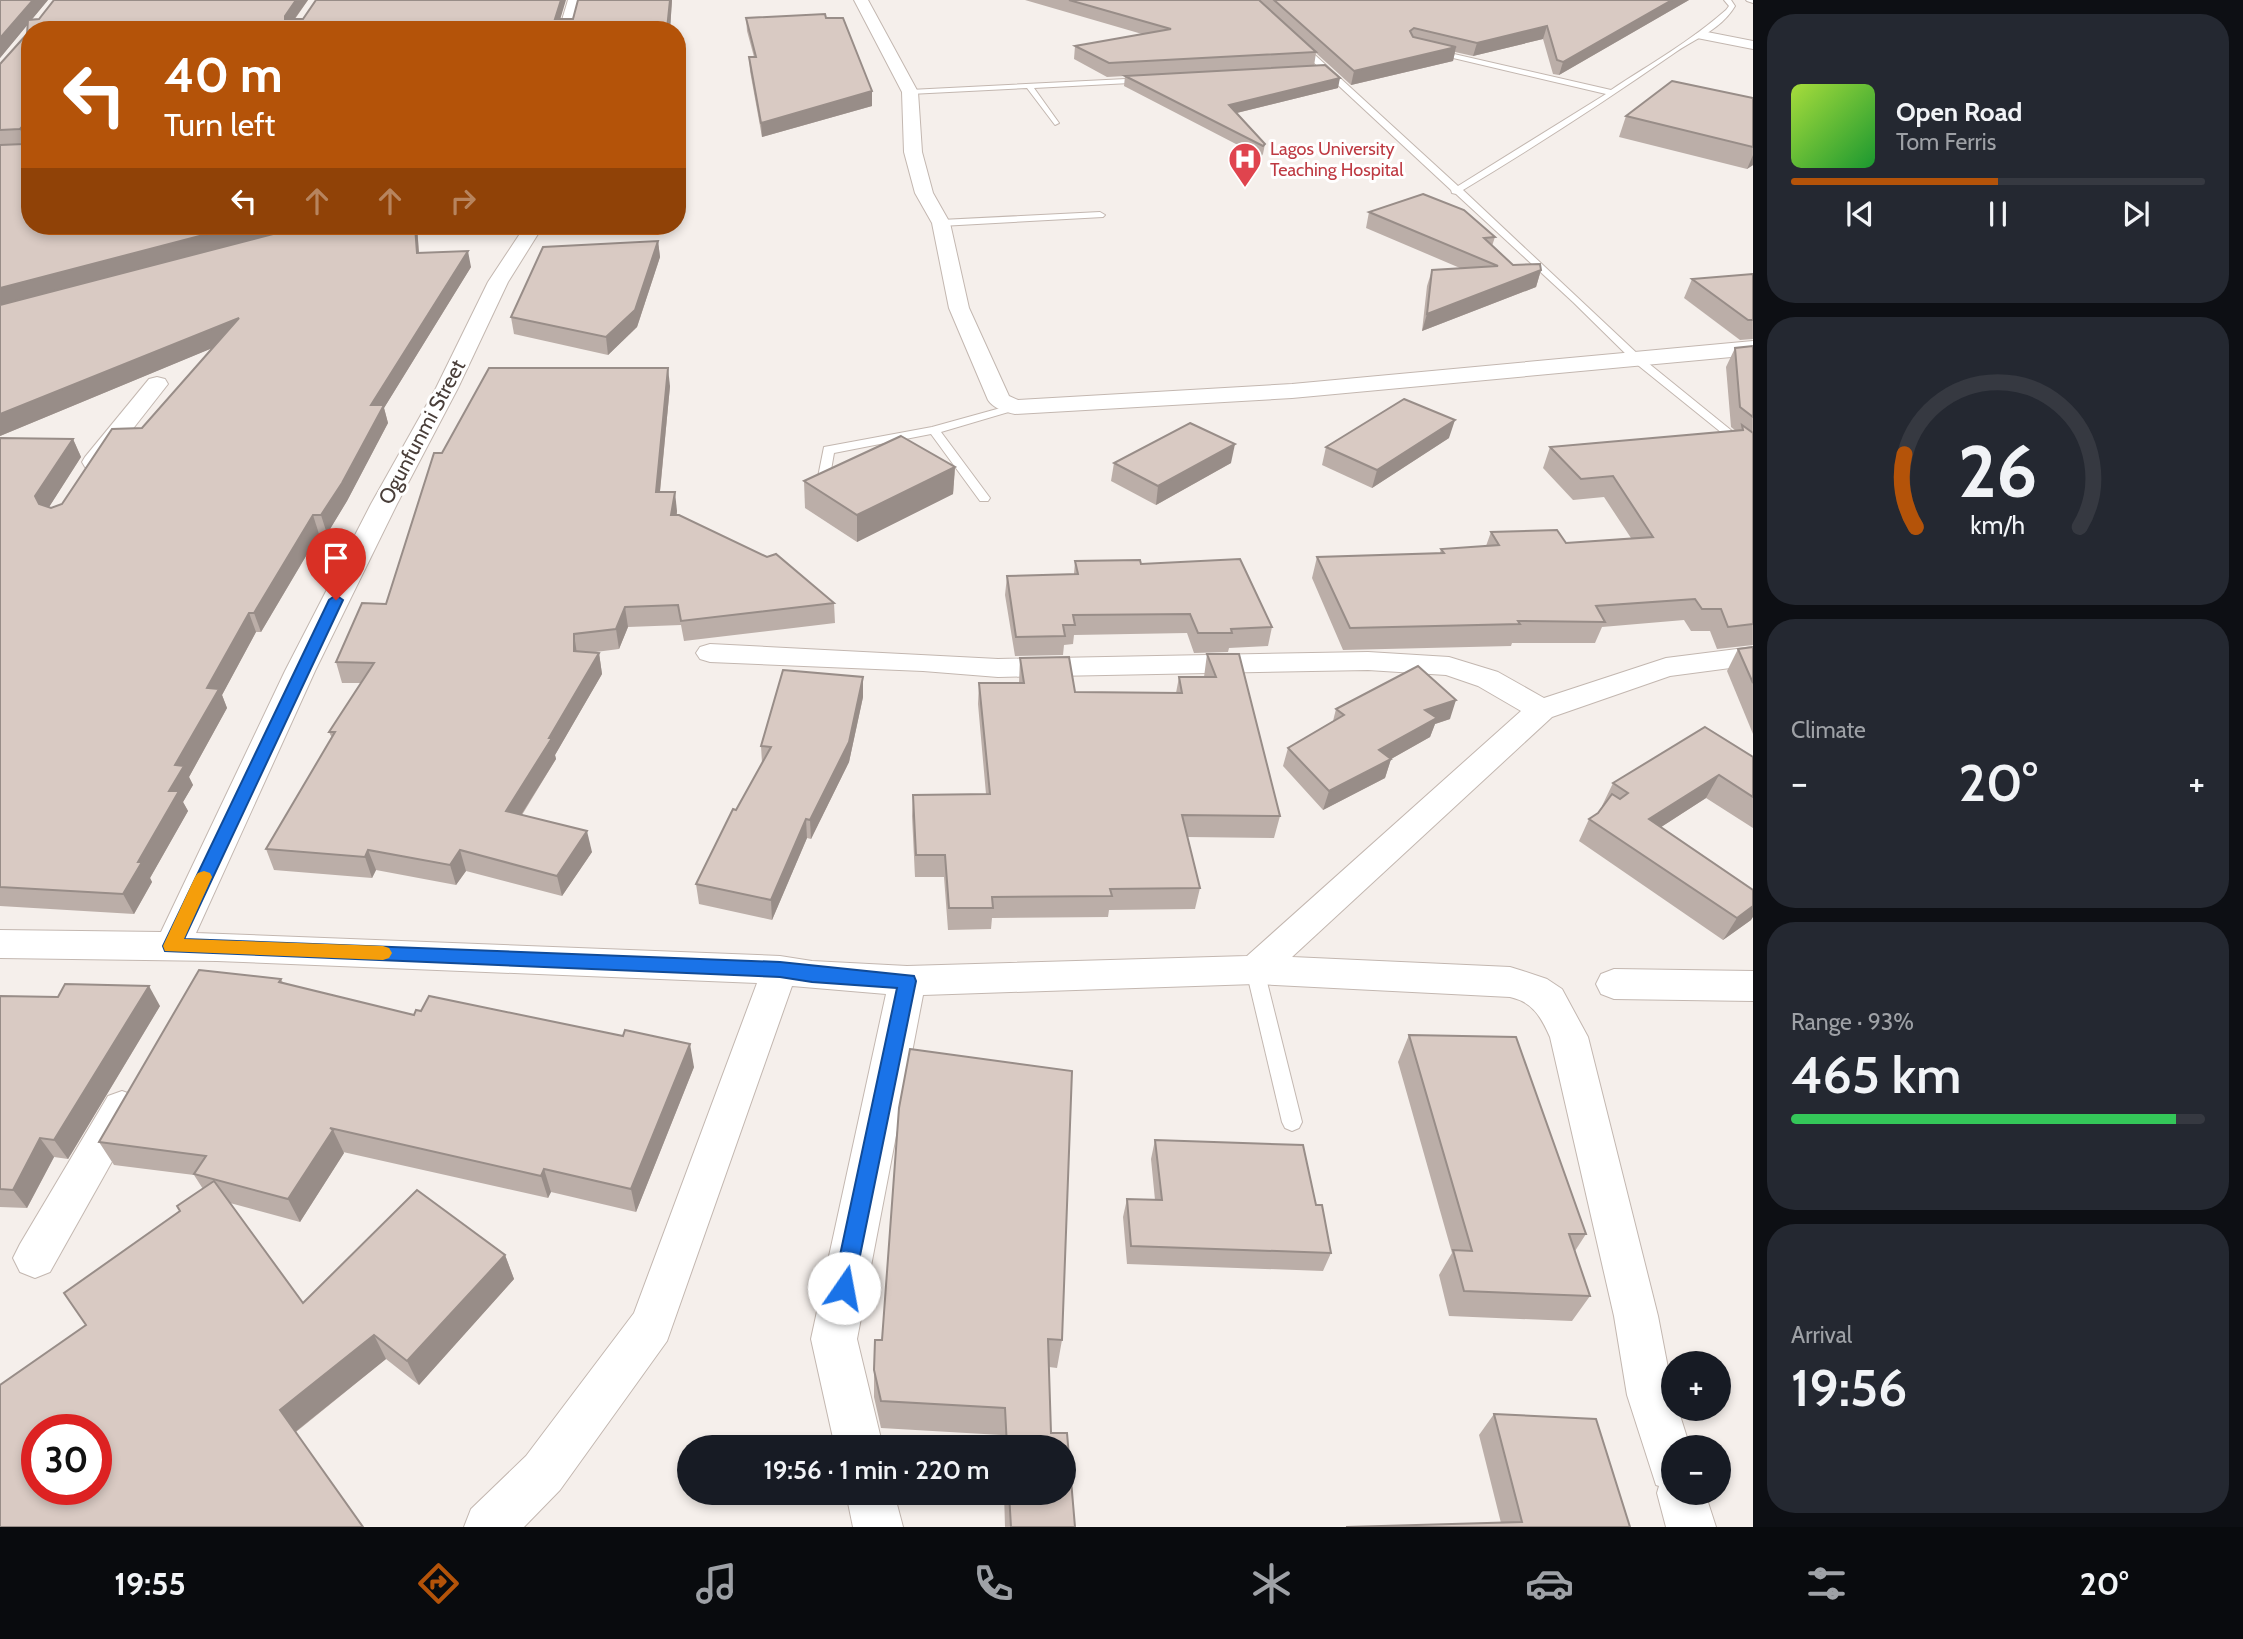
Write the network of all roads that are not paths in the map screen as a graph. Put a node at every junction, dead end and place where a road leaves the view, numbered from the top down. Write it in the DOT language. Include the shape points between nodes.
graph roads {
  1 [pos="575,0"];
  2 [pos="861,0"];
  3 [pos="1727,0"];
  4 [pos="569,21"];
  5 [pos="1702,36"];
  6 [pos="1292,38"];
  7 [pos="1753,45"];
  8 [pos="1426,49"];
  9 [pos="1323,70"];
  10 [pos="1310,71"];
  11 [pos="1160,79"];
  12 [pos="1033,86"];
  13 [pos="911,92"];
  14 [pos="1613,93"];
  15 [pos="1055,123"];
  16 [pos="1455,191"];
  17 [pos="1100,215"];
  18 [pos="941,223"];
  19 [pos="528,235"];
  20 [pos="1753,348"];
  21 [pos="1638,360"];
  22 [pos="157,384"];
  23 [pos="1015,407"];
  24 [pos="934,430"];
  25 [pos="77,447"];
  26 [pos="103,447"];
  27 [pos="1753,454"];
  28 [pos="81,481"];
  29 [pos="822,487"];
  30 [pos="984,498"];
  31 [pos="710,653"];
  32 [pos="1753,656"];
  33 [pos="1541,710"];
  34 [pos="0,944"];
  35 [pos="172,946"];
  36 [pos="217,947"];
  37 [pos="1255,970"];
  38 [pos="796,972"];
  39 [pos="891,980"];
  40 [pos="196,982"];
  41 [pos="1614,984"];
  42 [pos="1753,986"];
  43 [pos="140,1078"];
  44 [pos="1292,1122"];
  45 [pos="35,1258"];
  46 [pos="856,1435"];
  47 [pos="1663,1435"];
  48 [pos="873,1505"];
  49 [pos="1685,1505"];
  50 [pos="507,1521"];
  51 [pos="878,1527"];
  52 [pos="1691,1527"];
  1 -- 4 [label="street"];
  2 -- 13 [label="street"];
  3 -- 5 [label="lane" via="1732,6 1729,11"];
  5 -- 7 [label="street"];
  5 -- 14 [label="lane" via="1659,59"];
  6 -- 9 [label="lane"];
  8 -- 14 [label="lane"];
  9 -- 10 [label="lane"];
  9 -- 16 [label="lane"];
  11 -- 12 [label="lane"];
  12 -- 13 [label="lane"];
  12 -- 15 [label="lane"];
  13 -- 18 [label="street" via="913,152 924,192"];
  14 -- 16 [label="lane"];
  16 -- 21 [label="lane"];
  17 -- 18 [label="lane"];
  18 -- 23 [label="street" via="959,308 980,361 999,400"];
  19 -- 35 [label="street, Ogunfunmi Street" via="498,282 377,516"];
  20 -- 21 [label="street"];
  21 -- 23 [label="street" via="1142,402"];
  21 -- 27 [label="lane"];
  22 -- 26 [label="street"];
  23 -- 24 [label="lane"];
  24 -- 29 [label="lane" via="828,450"];
  24 -- 30 [label="lane"];
  25 -- 26 [label="street"];
  26 -- 28 [label="street"];
  31 -- 33 [label="street" via="998,668 1367,662 1449,666 1488,679"];
  32 -- 33 [label="street" via="1666,667"];
  33 -- 37 [label="street"];
  34 -- 35 [label="street"];
  35 -- 36 [label="street"];
  36 -- 38 [label="street"];
  36 -- 40 [label="street"];
  37 -- 39 [label="street"];
  37 -- 44 [label="lane"];
  37 -- 47 [label="street" via="1510,982 1535,987 1554,1005 1569,1037"];
  38 -- 39 [label="street"];
  38 -- 50 [label="street" via="650,1326"];
  39 -- 46 [label="street" via="834,1339"];
  41 -- 42 [label="street"];
  43 -- 45 [label="street"];
  48 -- 51 [label="street"];
  49 -- 52 [label="street"];
}
